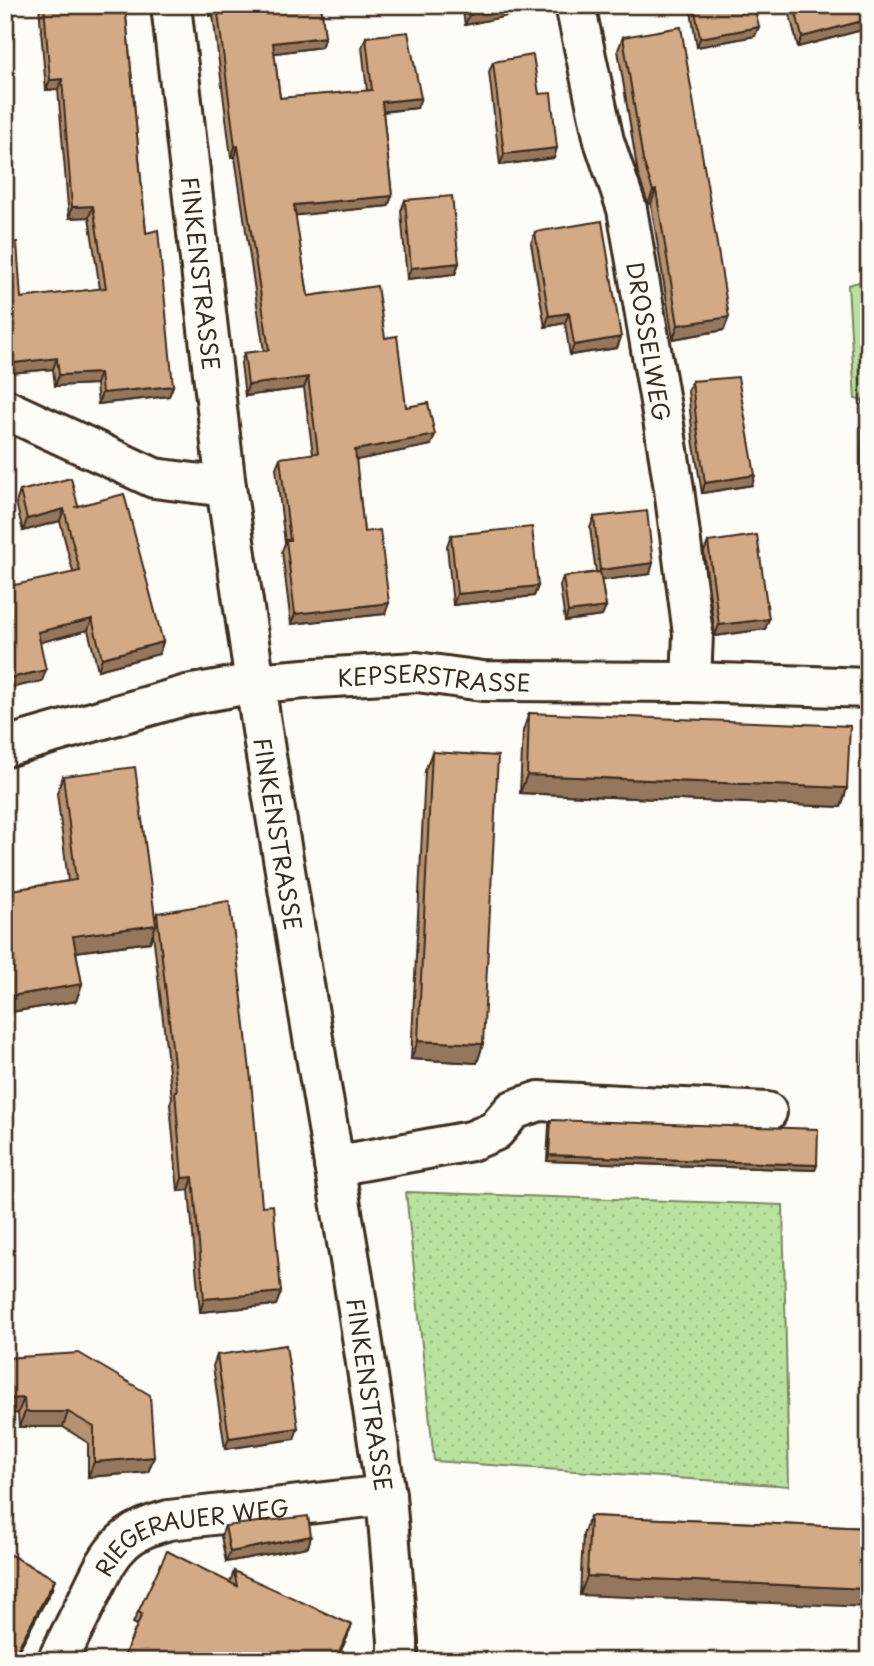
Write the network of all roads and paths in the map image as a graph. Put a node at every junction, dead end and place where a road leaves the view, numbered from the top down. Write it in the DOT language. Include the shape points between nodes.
graph roads {
  1 [pos="171,5"];
  2 [pos="575,5"];
  3 [pos="5,409"];
  4 [pos="226,487"];
  5 [pos="256,682"];
  6 [pos="691,682"];
  7 [pos="869,688"];
  8 [pos="5,747"];
  9 [pos="767,1112"];
  10 [pos="334,1166"];
  11 [pos="386,1495"];
  12 [pos="57,1661"];
  13 [pos="398,1661"];
  1 -- 4 [label="street, FINKENSTRASSE"];
  2 -- 6 [label="street, DROSSELWEG" via="604,141 627,209 664,425 692,634"];
  3 -- 4 [label="street" via="154,478"];
  4 -- 5 [label="street, FINKENSTRASSE"];
  5 -- 6 [label="street, KEPSERSTRASSE" via="417,672 483,681"];
  5 -- 8 [label="street, KEPSERSTRASSE" via="187,695"];
  5 -- 10 [label="street, FINKENSTRASSE"];
  6 -- 7 [label="street, KEPSERSTRASSE"];
  9 -- 10 [label="street" via="539,1101 513,1110 495,1131 471,1141"];
  10 -- 11 [label="street, FINKENSTRASSE"];
  11 -- 12 [label="street, RIEGERAUER WEG" via="169,1520 145,1528 120,1545 101,1572"];
  11 -- 13 [label="street, FINKENSTRASSE"];
}
